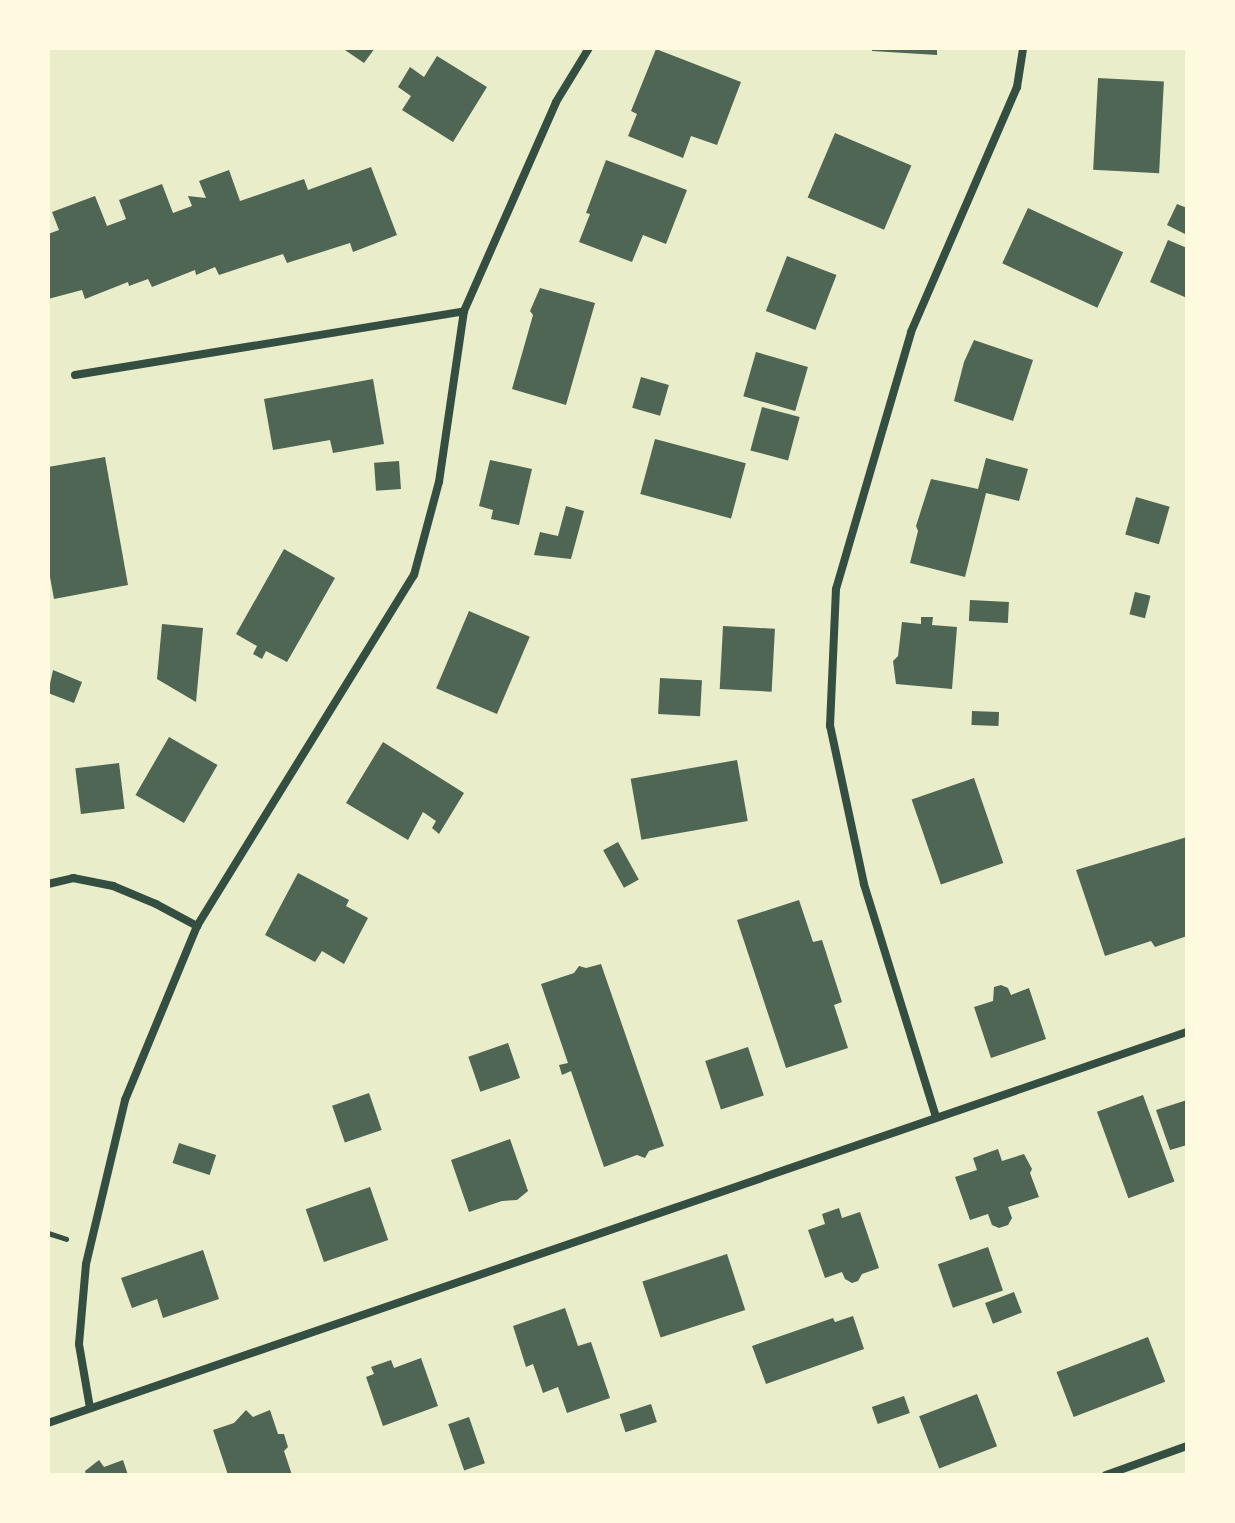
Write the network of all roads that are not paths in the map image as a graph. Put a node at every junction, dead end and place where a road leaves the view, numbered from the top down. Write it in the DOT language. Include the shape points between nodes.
graph roads {
  1 [pos="589,48"];
  2 [pos="1023,48"];
  3 [pos="464,311"];
  4 [pos="75,375"];
  5 [pos="48,884"];
  6 [pos="197,926"];
  7 [pos="1187,1032"];
  8 [pos="936,1117"];
  9 [pos="90,1408"];
  10 [pos="48,1423"];
  11 [pos="1187,1446"];
  12 [pos="1106,1475"];
  1 -- 3 [label="street" via="556,102"];
  2 -- 8 [label="street" via="1017,87 911,332 836,589 830,726 864,884"];
  3 -- 4 [label="street"];
  3 -- 6 [label="street" via="439,482 414,575"];
  5 -- 6 [label="street" via="73,878 113,886"];
  6 -- 9 [label="street" via="125,1100 86,1264 79,1344"];
  7 -- 8 [label="street"];
  8 -- 9 [label="street"];
  9 -- 10 [label="street"];
  11 -- 12 [label="street"];
}
